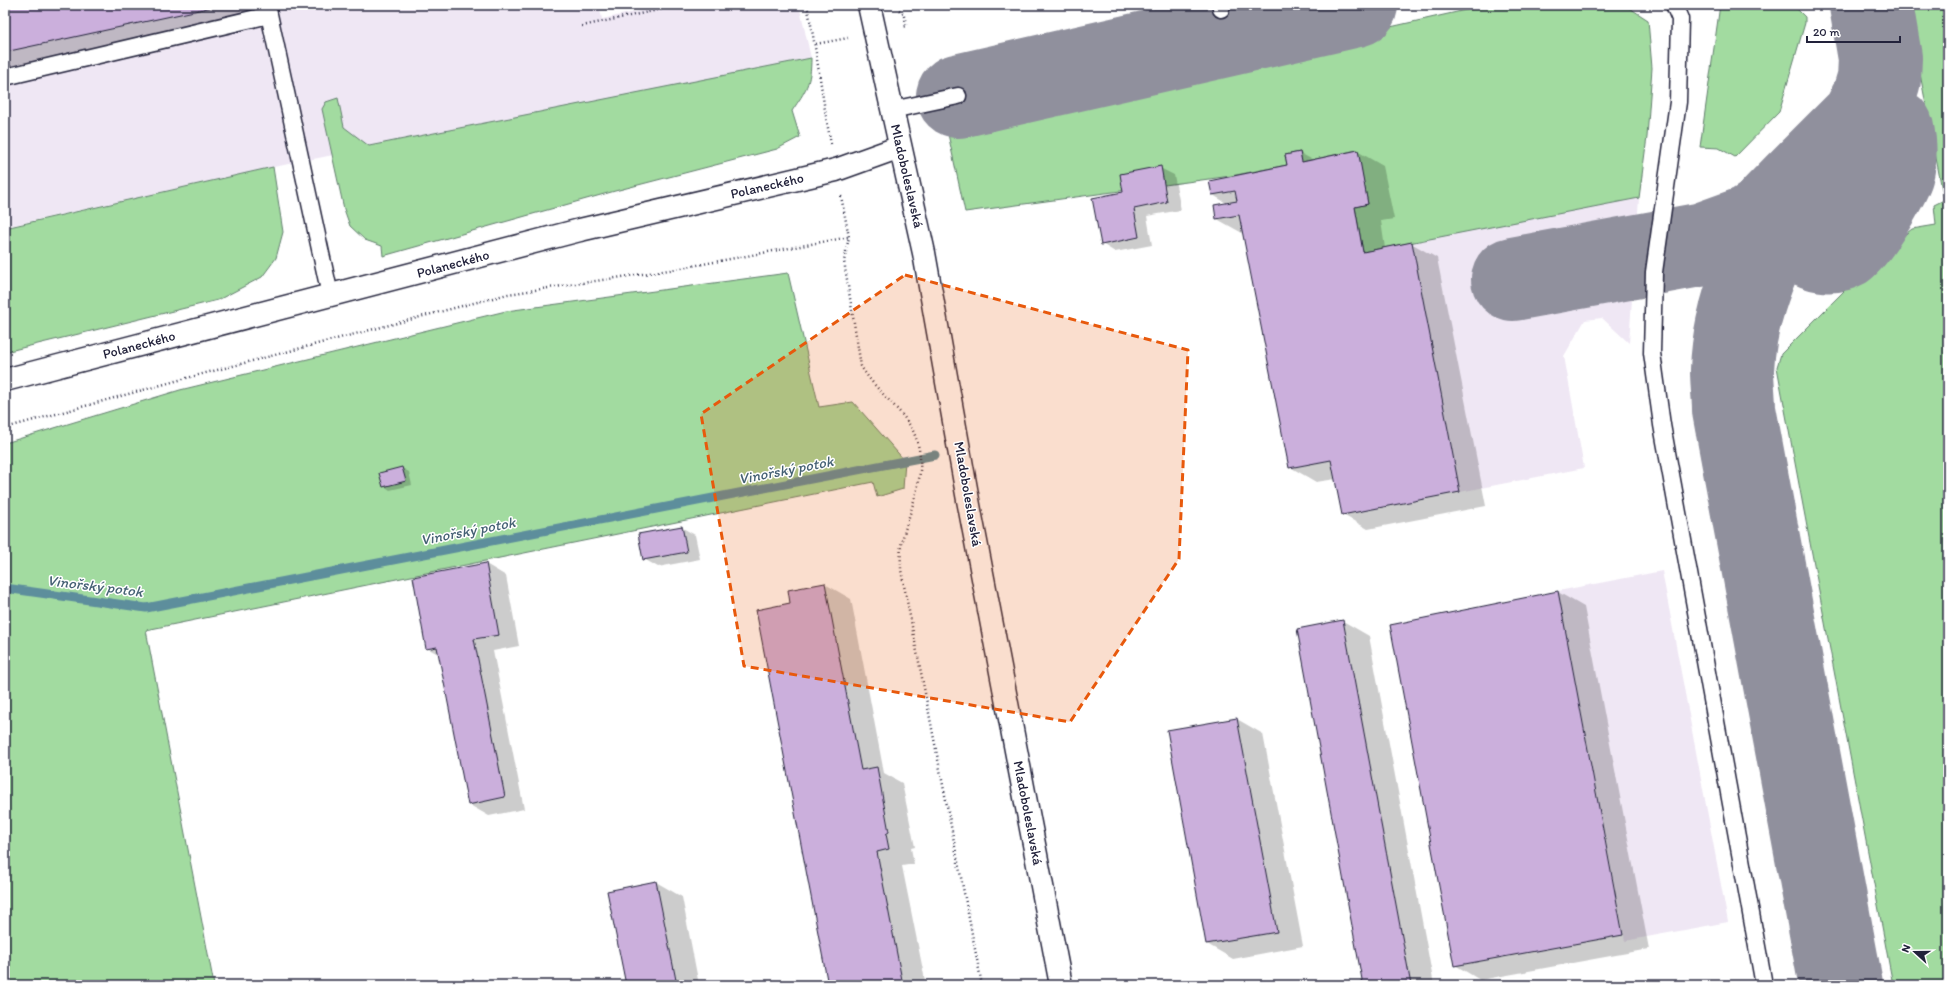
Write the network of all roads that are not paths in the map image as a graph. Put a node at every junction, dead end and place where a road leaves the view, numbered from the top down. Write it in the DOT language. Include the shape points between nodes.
graph roads {
  1 [pos="869,5"];
  2 [pos="1674,5"];
  3 [pos="268,10"];
  4 [pos="5,77"];
  5 [pos="958,96"];
  6 [pos="892,110"];
  7 [pos="900,147"];
  8 [pos="330,296"];
  9 [pos="5,380"];
  10 [pos="1061,985"];
  11 [pos="1764,985"];
  1 -- 6 [label="main road, Mladoboleslavská"];
  2 -- 11 [label="lane" via="1680,19 1678,102 1654,272 1652,353 1662,425"];
  3 -- 4 [label="lane"];
  3 -- 8 [label="lane"];
  5 -- 6 [label="lane"];
  6 -- 7 [label="main road, Mladoboleslavská"];
  7 -- 8 [label="main road, Polaneckého" via="836,170 580,230"];
  7 -- 10 [label="main road, Mladoboleslavská" via="924,253 968,500"];
  8 -- 9 [label="main road, Polaneckého"];
}
